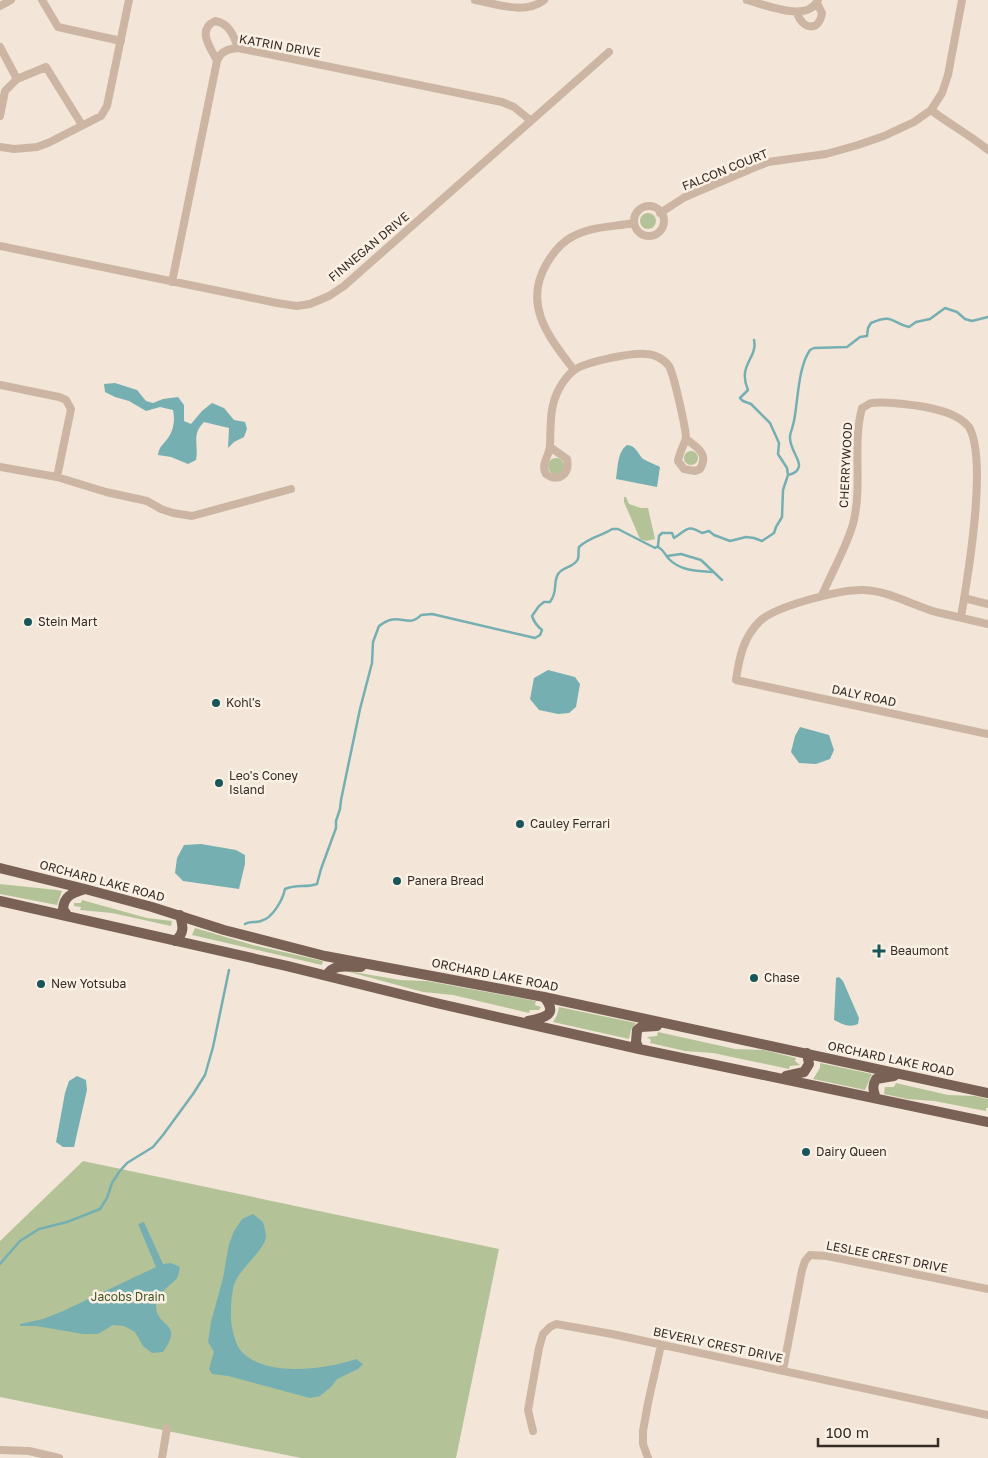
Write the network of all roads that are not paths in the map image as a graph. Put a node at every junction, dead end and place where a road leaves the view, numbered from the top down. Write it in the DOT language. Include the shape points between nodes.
graph roads {
  1 [pos="42,0"];
  2 [pos="130,0"];
  3 [pos="475,0"];
  4 [pos="544,0"];
  5 [pos="747,0"];
  6 [pos="962,0"];
  7 [pos="817,1"];
  8 [pos="797,12"];
  9 [pos="121,41"];
  10 [pos="0,47"];
  11 [pos="238,48"];
  12 [pos="609,52"];
  13 [pos="217,61"];
  14 [pos="18,79"];
  15 [pos="930,110"];
  16 [pos="0,116"];
  17 [pos="530,120"];
  18 [pos="82,125"];
  19 [pos="0,147"];
  20 [pos="988,150"];
  21 [pos="660,213"];
  22 [pos="634,223"];
  23 [pos="0,246"];
  24 [pos="172,282"];
  25 [pos="574,370"];
  26 [pos="0,385"];
  27 [pos="686,439"];
  28 [pos="550,447"];
  29 [pos="0,467"];
  30 [pos="57,477"];
  31 [pos="291,489"];
  32 [pos="822,595"];
  33 [pos="964,598"];
  34 [pos="988,604"];
  35 [pos="961,617"];
  36 [pos="988,624"];
  37 [pos="988,734"];
  38 [pos="0,868"];
  39 [pos="85,889"];
  40 [pos="0,901"];
  41 [pos="67,915"];
  42 [pos="180,915"];
  43 [pos="175,941"];
  44 [pos="379,965"];
  45 [pos="327,975"];
  46 [pos="544,997"];
  47 [pos="522,1022"];
  48 [pos="683,1027"];
  49 [pos="639,1050"];
  50 [pos="807,1054"];
  51 [pos="913,1076"];
  52 [pos="777,1077"];
  53 [pos="988,1093"];
  54 [pos="876,1098"];
  55 [pos="988,1116"];
  56 [pos="964,1117"];
  57 [pos="988,1122"];
  58 [pos="988,1289"];
  59 [pos="661,1345"];
  60 [pos="783,1370"];
  61 [pos="988,1415"];
  62 [pos="167,1428"];
  63 [pos="533,1431"];
  64 [pos="0,1450"];
  65 [pos="53,1457"];
  66 [pos="162,1458"];
  67 [pos="648,1458"];
  1 -- 9 [label="street" via="58,27"];
  2 -- 9 [label="street"];
  3 -- 4 [label="street" via="525,9"];
  5 -- 8 [label="street"];
  6 -- 15 [label="street" via="945,85"];
  7 -- 8 [label="street" via="807,11"];
  7 -- 8 [label="street" via="822,13 816,25 803,24"];
  9 -- 18 [label="street" via="107,106 101,116"];
  10 -- 14 [label="street"];
  11 -- 13 [label="street, KATRIN DRIVE" via="228,49 219,55"];
  11 -- 13 [label="street" via="225,25 214,21 204,34"];
  11 -- 17 [label="street, KATRIN DRIVE" via="502,102"];
  12 -- 17 [label="street, FINNEGAN DRIVE"];
  13 -- 24 [label="street"];
  14 -- 16 [label="street" via="5,91"];
  14 -- 18 [label="street" via="46,67"];
  15 -- 20 [label="street"];
  15 -- 21 [label="street, FALCON COURT" via="902,128 858,145 826,154 768,162 685,197"];
  17 -- 24 [label="street, FINNEGAN DRIVE" via="344,286 310,304 276,303"];
  18 -- 19 [label="street" via="37,146"];
  21 -- 22 [label="street" via="653,207 643,208 636,214"];
  21 -- 22 [label="street" via="662,226 652,236 638,232"];
  22 -- 25 [label="street" via="597,228 570,238 554,253 543,271 537,295 541,319 549,336"];
  23 -- 24 [label="street, FINNEGAN DRIVE"];
  25 -- 27 [label="street" via="637,354 663,360 673,378"];
  25 -- 28 [label="street" via="555,397"];
  26 -- 30 [label="street" via="66,400 71,409"];
  29 -- 30 [label="street"];
  30 -- 31 [label="street" via="192,516"];
  32 -- 33 [label="street, CHERRYWOOD" via="853,524 862,408 879,403 942,410 969,427 976,442 980,458 978,500"];
  32 -- 35 [label="street" via="865,590"];
  32 -- 37 [label="street, DALY ROAD" via="760,620 743,646 736,680"];
  33 -- 34 [label="street"];
  33 -- 35 [label="street, CHERRYWOOD"];
  35 -- 36 [label="street"];
  38 -- 39 [label="main road, ORCHARD LAKE ROAD"];
  39 -- 41 [label="main road" via="68,895 63,901"];
  39 -- 42 [label="main road, ORCHARD LAKE ROAD"];
  40 -- 41 [label="main road"];
  41 -- 43 [label="main road"];
  42 -- 43 [label="main road" via="183,927"];
  42 -- 44 [label="main road, ORCHARD LAKE ROAD" via="325,956"];
  43 -- 45 [label="main road"];
  44 -- 45 [label="main road" via="337,966"];
  44 -- 46 [label="main road, ORCHARD LAKE ROAD"];
  45 -- 47 [label="main road"];
  46 -- 47 [label="main road" via="550,1007 548,1015"];
  46 -- 48 [label="main road, ORCHARD LAKE ROAD"];
  47 -- 49 [label="main road"];
  48 -- 49 [label="main road" via="641,1027 636,1036"];
  48 -- 50 [label="main road, ORCHARD LAKE ROAD"];
  49 -- 52 [label="main road"];
  50 -- 51 [label="main road, ORCHARD LAKE ROAD"];
  50 -- 52 [label="main road" via="809,1064 804,1072"];
  51 -- 53 [label="main road, ORCHARD LAKE ROAD"];
  51 -- 54 [label="main road" via="876,1079 873,1084"];
  52 -- 54 [label="main road"];
  54 -- 56 [label="main road"];
  55 -- 56 [label="main road"];
  56 -- 57 [label="main road"];
  58 -- 60 [label="street, LESLEE CREST DRIVE" via="810,1255 802,1270"];
  59 -- 60 [label="street, BEVERLY CREST DRIVE"];
  59 -- 63 [label="street, BEVERLY CREST DRIVE" via="570,1326 556,1324 550,1327 543,1334 532,1381 528,1410"];
  59 -- 67 [label="street" via="644,1431 643,1444"];
  60 -- 61 [label="street, BEVERLY CREST DRIVE"];
  62 -- 66 [label="street"];
  64 -- 65 [label="street" via="29,1451"];
}
